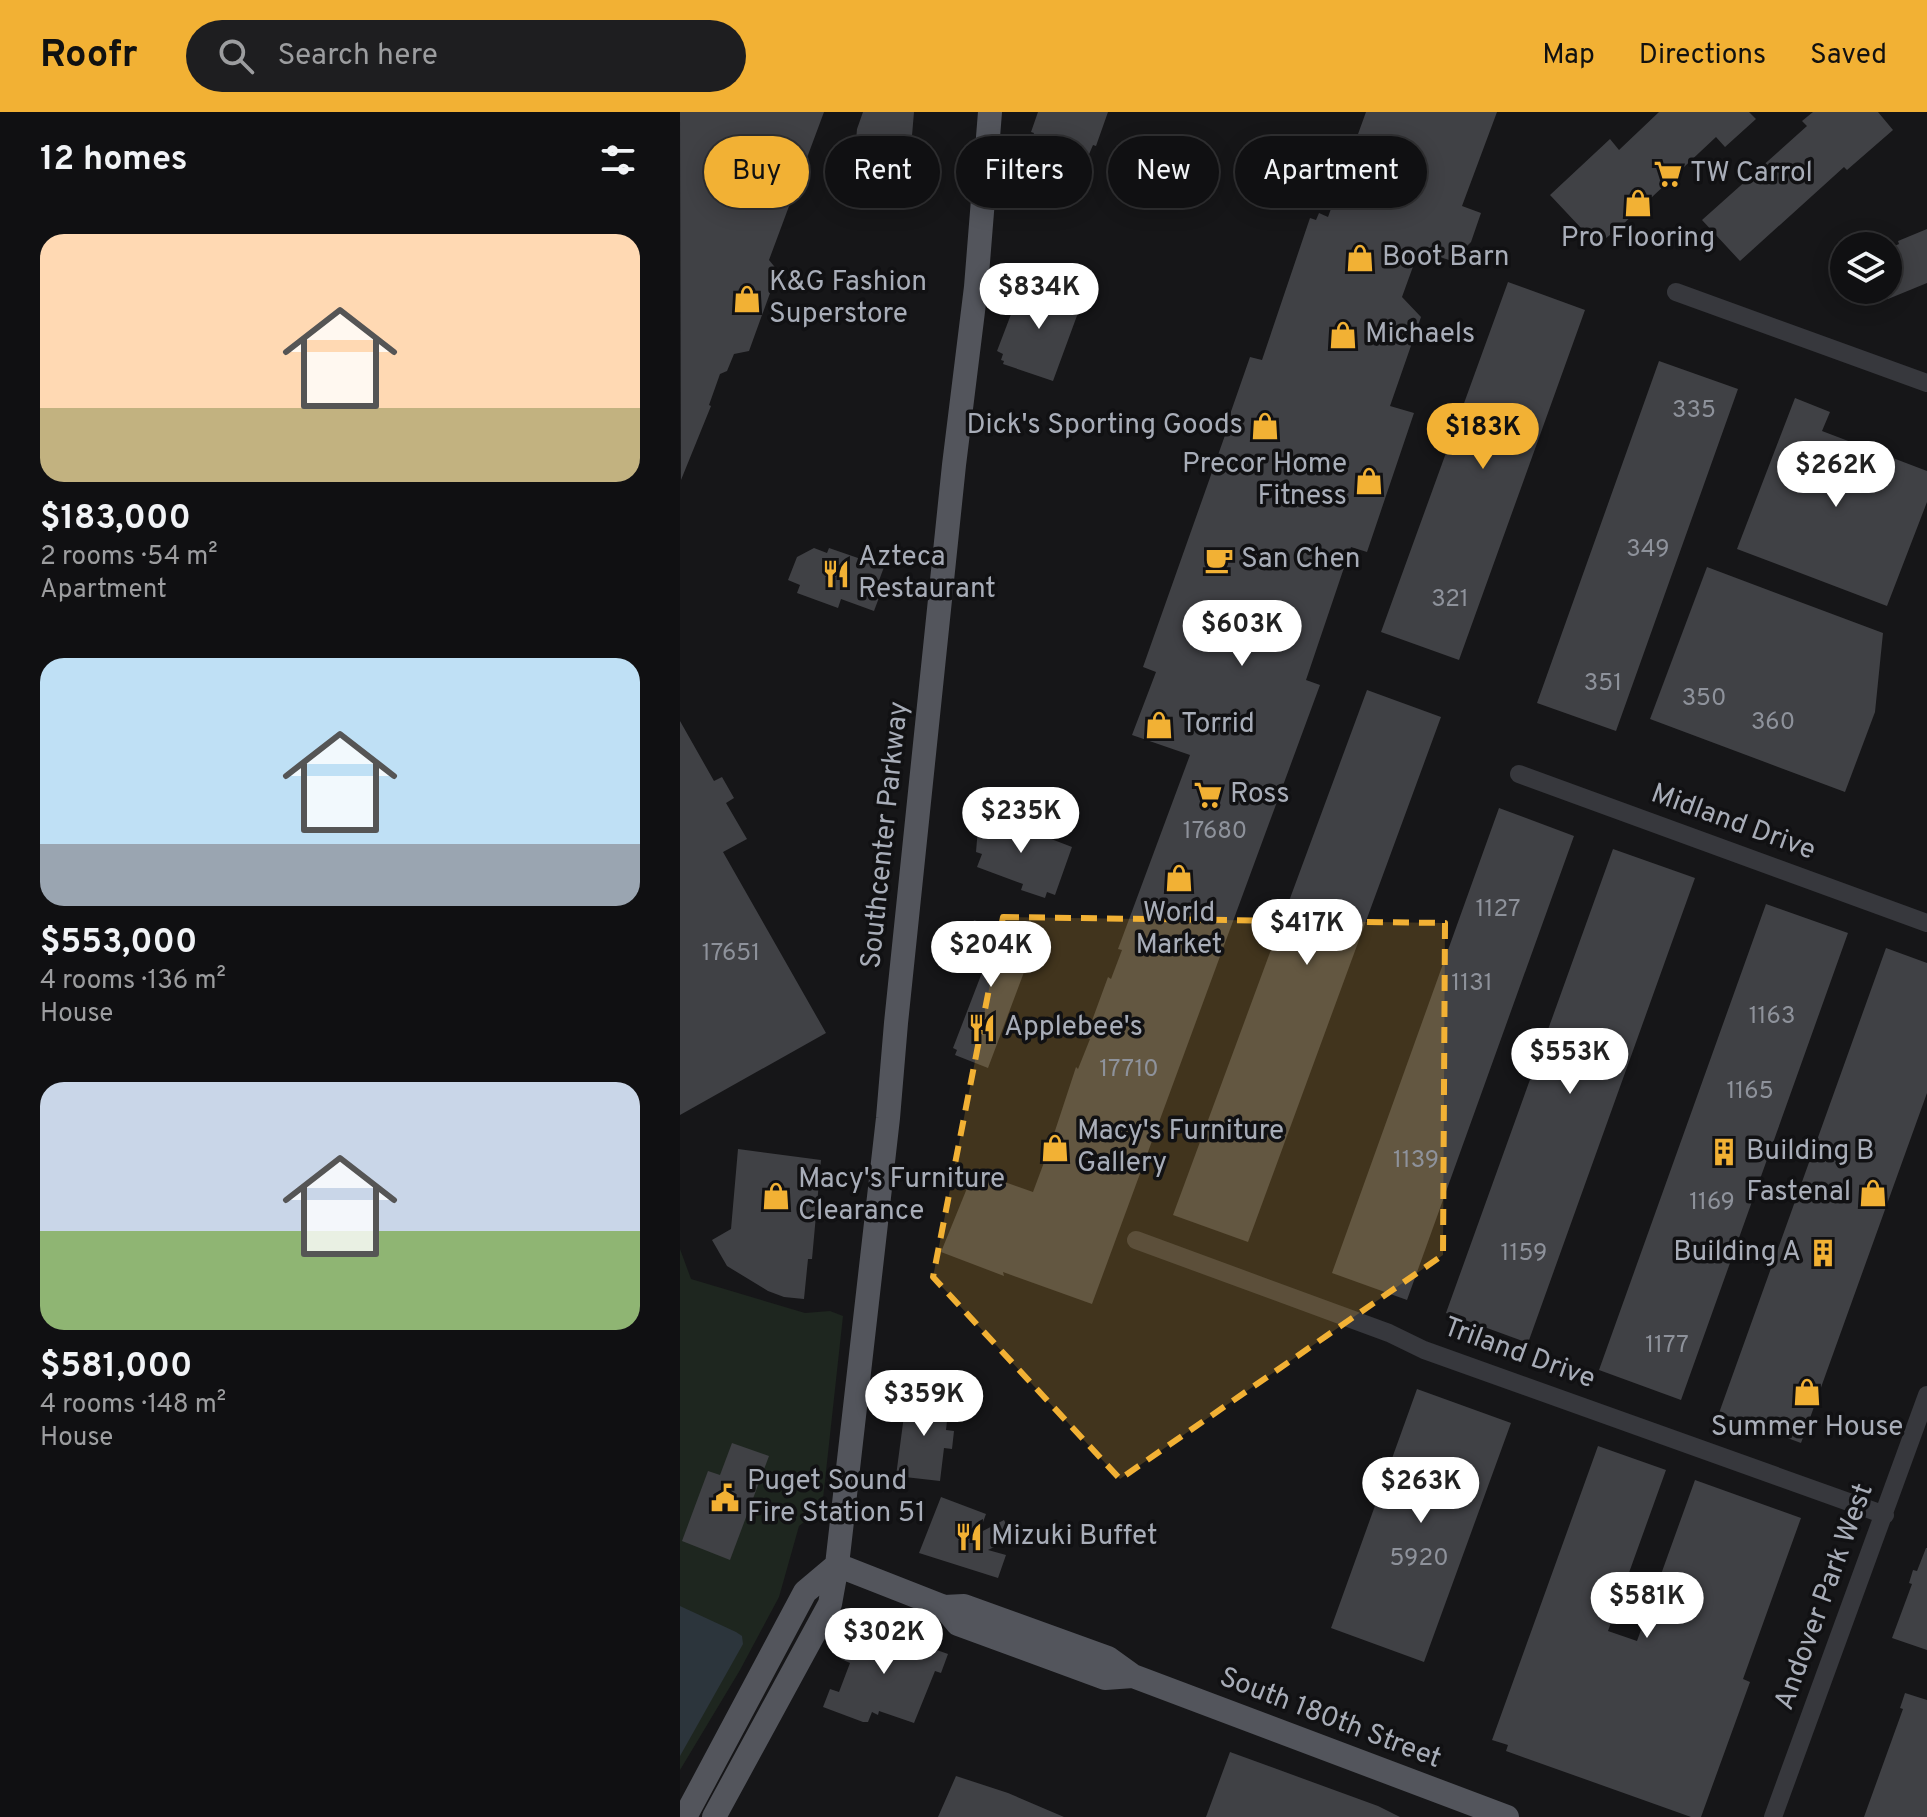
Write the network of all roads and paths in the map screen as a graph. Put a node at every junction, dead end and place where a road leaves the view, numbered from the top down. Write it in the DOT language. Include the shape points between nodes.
graph roads {
  1 [pos="990,112"];
  2 [pos="1676,292"];
  3 [pos="1927,383"];
  4 [pos="1519,774"];
  5 [pos="1927,923"];
  6 [pos="1136,1240"];
  7 [pos="1927,1395"];
  8 [pos="1885,1515"];
  9 [pos="837,1565"];
  10 [pos="685,1817"];
  11 [pos="714,1817"];
  12 [pos="1507,1817"];
  13 [pos="1773,1817"];
  1 -- 9 [label="main road, Southcenter Parkway" via="976,287"];
  2 -- 3 [label="street"];
  4 -- 5 [label="street, Midland Drive"];
  6 -- 8 [label="street, Triland Drive"];
  7 -- 8 [label="street, Andover Park West"];
  8 -- 13 [label="street, Andover Park West"];
  9 -- 10 [label="main road" via="805,1592"];
  9 -- 11 [label="main road, Southcenter Parkway" via="830,1604"];
  9 -- 12 [label="main road, South 180th Street" via="944,1607 958,1624 1105,1678 1133,1676"];
}
